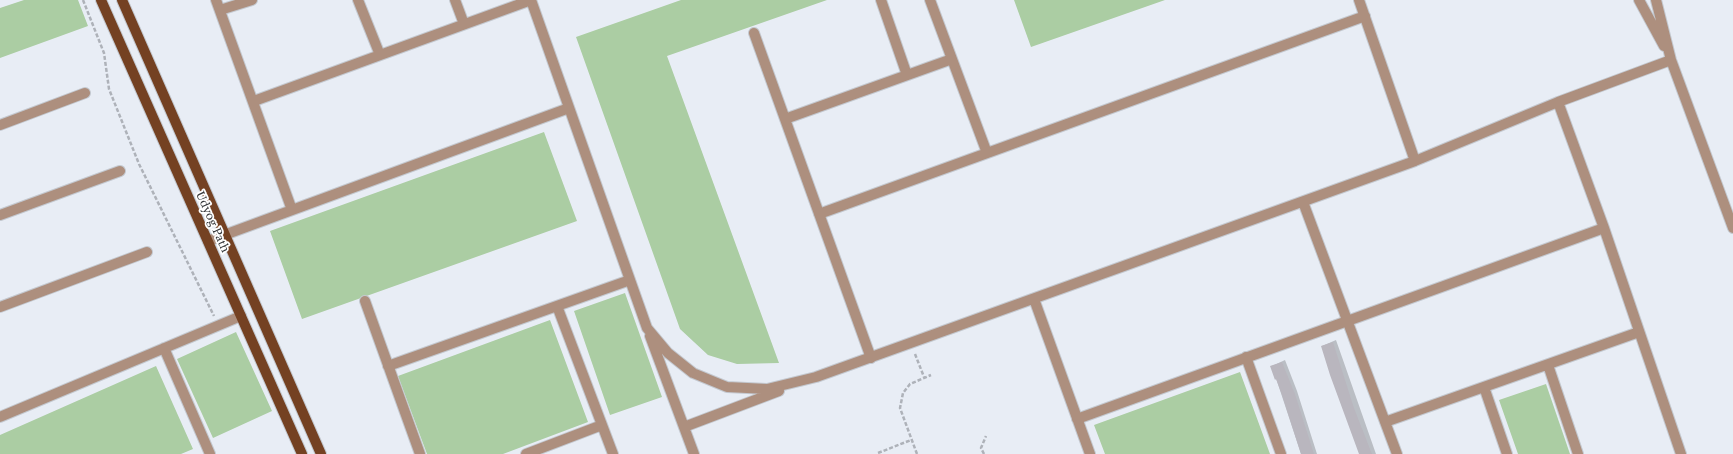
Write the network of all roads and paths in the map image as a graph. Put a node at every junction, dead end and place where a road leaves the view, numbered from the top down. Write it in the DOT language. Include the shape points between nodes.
graph roads {
  1 [pos="83,0"];
  2 [pos="101,0"];
  3 [pos="122,0"];
  4 [pos="216,0"];
  5 [pos="252,0"];
  6 [pos="358,0"];
  7 [pos="455,0"];
  8 [pos="531,0"];
  9 [pos="881,0"];
  10 [pos="930,0"];
  11 [pos="1359,0"];
  12 [pos="1639,0"];
  13 [pos="1656,0"];
  14 [pos="220,10"];
  15 [pos="1365,16"];
  16 [pos="464,24"];
  17 [pos="754,33"];
  18 [pos="380,55"];
  19 [pos="952,59"];
  20 [pos="1672,60"];
  21 [pos="906,75"];
  22 [pos="84,93"];
  23 [pos="254,101"];
  24 [pos="1558,102"];
  25 [pos="568,108"];
  26 [pos="785,119"];
  27 [pos="0,125"];
  28 [pos="987,153"];
  29 [pos="1416,161"];
  30 [pos="120,171"];
  31 [pos="1302,202"];
  32 [pos="292,210"];
  33 [pos="819,214"];
  34 [pos="0,215"];
  35 [pos="1604,228"];
  36 [pos="1733,228"];
  37 [pos="225,235"];
  38 [pos="208,241"];
  39 [pos="147,252"];
  40 [pos="630,280"];
  41 [pos="1034,299"];
  42 [pos="365,301"];
  43 [pos="557,306"];
  44 [pos="0,307"];
  45 [pos="241,316"];
  46 [pos="1347,321"];
  47 [pos="219,326"];
  48 [pos="647,328"];
  49 [pos="1640,332"];
  50 [pos="911,343"];
  51 [pos="164,348"];
  52 [pos="1246,357"];
  53 [pos="870,358"];
  54 [pos="1548,365"];
  55 [pos="388,366"];
  56 [pos="931,375"];
  57 [pos="816,377"];
  58 [pos="924,378"];
  59 [pos="1484,387"];
  60 [pos="0,417"];
  61 [pos="1077,419"];
  62 [pos="1385,422"];
  63 [pos="602,425"];
  64 [pos="684,427"];
  65 [pos="986,436"];
  66 [pos="912,440"];
  67 [pos="878,453"];
  68 [pos="210,454"];
  69 [pos="302,454"];
  70 [pos="321,454"];
  71 [pos="420,454"];
  72 [pos="526,454"];
  73 [pos="613,454"];
  74 [pos="694,454"];
  75 [pos="917,454"];
  76 [pos="984,454"];
  77 [pos="1090,454"];
  78 [pos="1281,454"];
  79 [pos="1397,454"];
  80 [pos="1507,454"];
  81 [pos="1578,454"];
  82 [pos="1681,454"];
  1 -- 47 [label="path" via="104,53 109,89 139,164"];
  2 -- 38 [label="main road, Udyog Path"];
  3 -- 37 [label="main road, Udyog Path"];
  4 -- 14 [label="street"];
  5 -- 14 [label="street"];
  6 -- 18 [label="street"];
  7 -- 16 [label="street"];
  8 -- 16 [label="street"];
  8 -- 25 [label="street"];
  9 -- 21 [label="street"];
  10 -- 19 [label="street"];
  11 -- 15 [label="street"];
  12 -- 20 [label="street"];
  13 -- 20 [label="street"];
  14 -- 23 [label="street"];
  15 -- 28 [label="street"];
  15 -- 29 [label="street"];
  16 -- 18 [label="street"];
  17 -- 26 [label="street"];
  18 -- 23 [label="street"];
  19 -- 21 [label="street"];
  19 -- 28 [label="street"];
  20 -- 24 [label="street"];
  20 -- 36 [label="street"];
  21 -- 26 [label="street"];
  22 -- 27 [label="street"];
  23 -- 32 [label="street"];
  24 -- 29 [label="street"];
  24 -- 35 [label="street"];
  25 -- 32 [label="street"];
  25 -- 40 [label="street"];
  26 -- 33 [label="street"];
  28 -- 33 [label="street"];
  29 -- 31 [label="street"];
  30 -- 34 [label="street"];
  31 -- 41 [label="street"];
  31 -- 46 [label="street"];
  32 -- 37 [label="street"];
  33 -- 53 [label="street"];
  35 -- 46 [label="street"];
  35 -- 49 [label="street"];
  37 -- 38 [label="street"];
  37 -- 70 [label="main road, Udyog Path"];
  38 -- 45 [label="main road, Udyog Path"];
  39 -- 44 [label="street"];
  40 -- 43 [label="street"];
  40 -- 48 [label="street"];
  41 -- 50 [label="street"];
  41 -- 61 [label="street"];
  42 -- 55 [label="street"];
  43 -- 55 [label="street"];
  43 -- 63 [label="street"];
  45 -- 47 [label="street"];
  45 -- 69 [label="main road, Udyog Path"];
  46 -- 52 [label="street"];
  46 -- 62 [label="street"];
  47 -- 51 [label="street"];
  48 -- 57 [label="street" via="668,353 693,373 727,387 767,389"];
  48 -- 64 [label="street"];
  49 -- 54 [label="street"];
  49 -- 82 [label="street"];
  50 -- 53 [label="street"];
  50 -- 58 [label="path"];
  51 -- 60 [label="street"];
  51 -- 68 [label="street"];
  52 -- 61 [label="street"];
  52 -- 78 [label="street"];
  53 -- 57 [label="street"];
  54 -- 59 [label="street"];
  54 -- 81 [label="street"];
  55 -- 71 [label="street"];
  56 -- 58 [label="path"];
  57 -- 64 [label="street"];
  58 -- 66 [label="path" via="910,384 903,393 900,408"];
  59 -- 62 [label="street"];
  59 -- 80 [label="street"];
  61 -- 77 [label="street"];
  62 -- 79 [label="street"];
  63 -- 72 [label="street"];
  63 -- 73 [label="street"];
  64 -- 74 [label="street"];
  65 -- 76 [label="path" via="981,448"];
  66 -- 67 [label="path"];
  66 -- 75 [label="path"];
}
